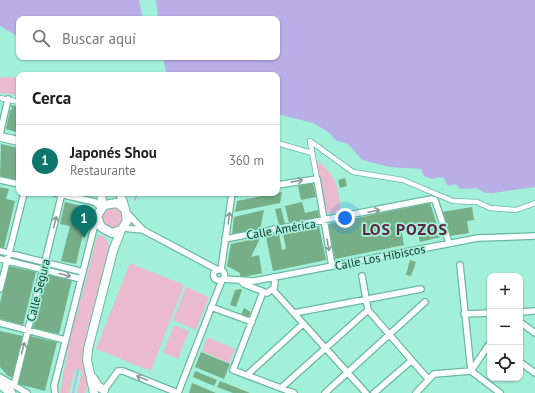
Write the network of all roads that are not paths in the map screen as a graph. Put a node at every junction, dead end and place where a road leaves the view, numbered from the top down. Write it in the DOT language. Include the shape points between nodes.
graph roads {
  1 [pos="0,98"];
  2 [pos="8,99"];
  3 [pos="16,101"];
  4 [pos="0,135"];
  5 [pos="16,140"];
  6 [pos="280,144"];
  7 [pos="312,153"];
  8 [pos="317,179"];
  9 [pos="0,180"];
  10 [pos="16,183"];
  11 [pos="280,185"];
  12 [pos="23,196"];
  13 [pos="62,196"];
  14 [pos="70,196"];
  15 [pos="102,196"];
  16 [pos="121,196"];
  17 [pos="232,196"];
  18 [pos="535,203"];
  19 [pos="126,211"];
  20 [pos="99,212"];
  21 [pos="324,221"];
  22 [pos="122,229"];
  23 [pos="143,230"];
  24 [pos="105,231"];
  25 [pos="535,236"];
  26 [pos="225,239"];
  27 [pos="89,244"];
  28 [pos="449,244"];
  29 [pos="0,250"];
  30 [pos="113,251"];
  31 [pos="9,253"];
  32 [pos="0,259"];
  33 [pos="7,261"];
  34 [pos="202,261"];
  35 [pos="45,262"];
  36 [pos="460,265"];
  37 [pos="332,266"];
  38 [pos="43,269"];
  39 [pos="221,271"];
  40 [pos="83,272"];
  41 [pos="213,275"];
  42 [pos="284,275"];
  43 [pos="362,276"];
  44 [pos="273,277"];
  45 [pos="81,279"];
  46 [pos="220,280"];
  47 [pos="240,280"];
  48 [pos="274,287"];
  49 [pos="0,289"];
  50 [pos="421,289"];
  51 [pos="263,292"];
  52 [pos="366,299"];
  53 [pos="425,302"];
  54 [pos="212,307"];
  55 [pos="368,310"];
  56 [pos="535,311"];
  57 [pos="523,312"];
  58 [pos="294,313"];
  59 [pos="487,313"];
  60 [pos="464,314"];
  61 [pos="252,322"];
  62 [pos="0,323"];
  63 [pos="303,324"];
  64 [pos="523,324"];
  65 [pos="28,330"];
  66 [pos="535,333"];
  67 [pos="389,335"];
  68 [pos="65,340"];
  69 [pos="489,345"];
  70 [pos="325,348"];
  71 [pos="411,361"];
  72 [pos="523,364"];
  73 [pos="471,371"];
  74 [pos="90,372"];
  75 [pos="347,373"];
  76 [pos="535,373"];
  77 [pos="246,375"];
  78 [pos="0,376"];
  79 [pos="428,379"];
  80 [pos="91,381"];
  81 [pos="0,383"];
  82 [pos="281,388"];
  83 [pos="12,390"];
  84 [pos="103,392"];
  85 [pos="27,393"];
  86 [pos="53,393"];
  87 [pos="89,393"];
  88 [pos="94,393"];
  89 [pos="178,393"];
  90 [pos="294,393"];
  91 [pos="325,393"];
  92 [pos="366,393"];
  93 [pos="374,393"];
  94 [pos="416,393"];
  95 [pos="500,393"];
  1 -- 2 [label="street"];
  2 -- 3 [label="street"];
  2 -- 4 [label="street"];
  4 -- 5 [label="main road"];
  6 -- 7 [label="street"];
  7 -- 8 [label="street"];
  7 -- 18 [label="street" via="310,141 353,172 403,180 452,201 477,202 490,208 516,210"];
  11 -- 8 [label="street, one-way"];
  8 -- 21 [label="street"];
  9 -- 10 [label="street"];
  12 -- 31 [label="street"];
  35 -- 13 [label="street, Calle Segura, one-way"];
  14 -- 20 [label="street" via="95,202"];
  15 -- 20 [label="main road"];
  16 -- 19 [label="main road"];
  26 -- 17 [label="street, one-way"];
  19 -- 20 [label="main road" via="113,202 108,203"];
  19 -- 22 [label="main road" via="127,221"];
  19 -- 23 [label="street"];
  20 -- 24 [label="main road" via="99,224"];
  20 -- 27 [label="street"];
  21 -- 26 [label="street, Calle América"];
  21 -- 28 [label="street, Calle América, one-way" via="431,199 434,200"];
  21 -- 37 [label="street, one-way"];
  22 -- 23 [label="street"];
  22 -- 24 [label="main road" via="112,233"];
  22 -- 30 [label="main road"];
  23 -- 34 [label="street"];
  24 -- 27 [label="street" via="96,234"];
  24 -- 30 [label="main road" via="111,238"];
  25 -- 28 [label="street, Calle Los Hibiscos" via="478,238"];
  26 -- 39 [label="street"];
  27 -- 40 [label="street"];
  28 -- 37 [label="street, Calle Los Hibiscos"];
  29 -- 31 [label="street"];
  30 -- 74 [label="main road" via="88,349"];
  31 -- 33 [label="street"];
  31 -- 35 [label="street"];
  32 -- 33 [label="street"];
  33 -- 38 [label="street"];
  33 -- 49 [label="street"];
  34 -- 39 [label="street"];
  34 -- 41 [label="street"];
  35 -- 38 [label="street, Calle Segura"];
  35 -- 40 [label="street"];
  36 -- 60 [label="street"];
  37 -- 42 [label="street, Calle Los Hibiscos"];
  38 -- 45 [label="street, one-way"];
  38 -- 65 [label="street, Calle Segura"];
  39 -- 41 [label="street"];
  39 -- 46 [label="street"];
  39 -- 47 [label="street"];
  40 -- 45 [label="street"];
  41 -- 46 [label="street"];
  42 -- 44 [label="street, Calle Los Hibiscos"];
  42 -- 48 [label="street"];
  43 -- 52 [label="street"];
  44 -- 47 [label="street, Calle Los Hibiscos" via="254,281"];
  44 -- 48 [label="street"];
  45 -- 68 [label="street"];
  46 -- 47 [label="street, Calle Los Hibiscos"];
  46 -- 54 [label="street"];
  47 -- 51 [label="street"];
  48 -- 51 [label="street" via="267,293"];
  48 -- 58 [label="street"];
  50 -- 52 [label="street"];
  51 -- 61 [label="street"];
  52 -- 55 [label="street"];
  52 -- 58 [label="street"];
  53 -- 67 [label="street"];
  54 -- 61 [label="street"];
  54 -- 89 [label="street"];
  55 -- 67 [label="street"];
  55 -- 70 [label="street"];
  56 -- 57 [label="street"];
  58 -- 63 [label="street"];
  59 -- 60 [label="street"];
  60 -- 73 [label="street"];
  61 -- 77 [label="street" via="233,370"];
  62 -- 65 [label="street"];
  63 -- 70 [label="street"];
  63 -- 77 [label="street"];
  64 -- 66 [label="street"];
  65 -- 68 [label="street"];
  83 -- 65 [label="street, Calle Segura, one-way"];
  67 -- 71 [label="street"];
  67 -- 75 [label="street"];
  68 -- 86 [label="street"];
  69 -- 73 [label="street"];
  70 -- 75 [label="street"];
  70 -- 82 [label="street"];
  71 -- 79 [label="street"];
  71 -- 93 [label="street"];
  72 -- 76 [label="street"];
  73 -- 79 [label="street" via="434,374"];
  73 -- 95 [label="street"];
  74 -- 80 [label="main road"];
  74 -- 84 [label="main road"];
  75 -- 91 [label="street"];
  75 -- 92 [label="street"];
  77 -- 82 [label="street"];
  78 -- 83 [label="street"];
  79 -- 94 [label="street"];
  80 -- 87 [label="street"];
  80 -- 88 [label="main road"];
  81 -- 83 [label="highway"];
  82 -- 90 [label="street"];
  83 -- 85 [label="street"];
  89 -- 84 [label="street, one-way" via="124,371 118,371"];
}
